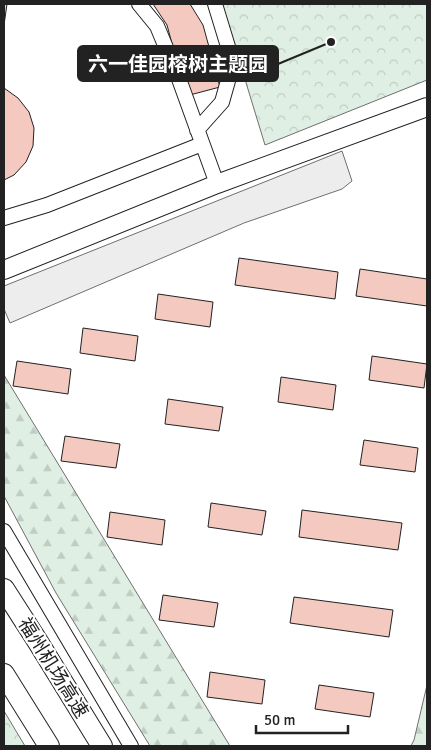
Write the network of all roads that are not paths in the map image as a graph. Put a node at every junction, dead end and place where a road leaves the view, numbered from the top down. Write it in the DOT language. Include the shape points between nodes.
graph roads {
  1 [pos="139,4"];
  2 [pos="216,4"];
  3 [pos="427,108"];
  4 [pos="197,130"];
  5 [pos="202,144"];
  6 [pos="217,184"];
  7 [pos="4,218"];
  8 [pos="4,270"];
  9 [pos="4,531"];
  10 [pos="4,574"];
  11 [pos="4,589"];
  12 [pos="38,642"];
  13 [pos="4,674"];
  14 [pos="50,746"];
  15 [pos="102,746"];
  16 [pos="131,746"];
  1 -- 4 [label="street" via="157,26"];
  2 -- 4 [label="street" via="233,63 222,102"];
  3 -- 6 [label="main road"];
  4 -- 5 [label="street"];
  5 -- 6 [label="street"];
  5 -- 7 [label="street" via="47,205"];
  6 -- 8 [label="main road"];
  9 -- 16 [label="street"];
  10 -- 12 [label="highway"];
  11 -- 12 [label="highway, 福州机场高速"];
  12 -- 15 [label="highway, 福州机场高速"];
  13 -- 14 [label="highway"];
}
